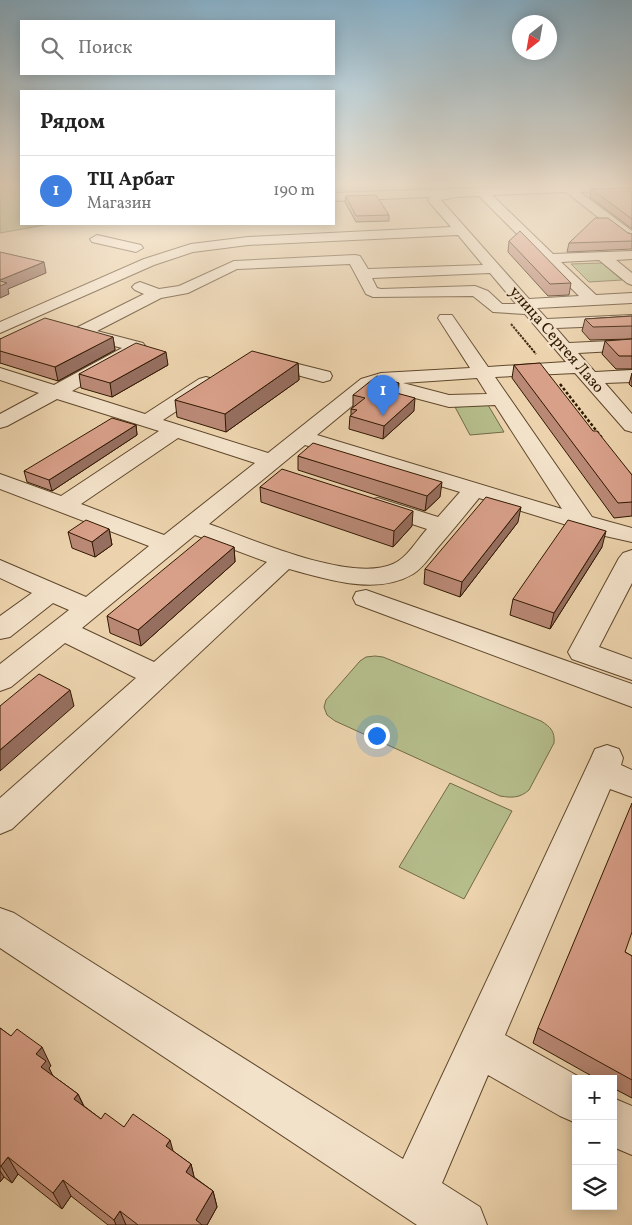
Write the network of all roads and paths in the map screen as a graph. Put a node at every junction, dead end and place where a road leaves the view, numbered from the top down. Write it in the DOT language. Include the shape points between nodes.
graph roads {
  1 [pos="111,242"];
  2 [pos="223,242"];
  3 [pos="354,242"];
  4 [pos="466,242"];
  5 [pos="534,242"];
  6 [pos="136,248"];
  7 [pos="168,254"];
  8 [pos="632,255"];
  9 [pos="602,256"];
  10 [pos="362,258"];
  11 [pos="550,258"];
  12 [pos="110,266"];
  13 [pos="493,269"];
  14 [pos="363,274"];
  15 [pos="632,280"];
  16 [pos="157,294"];
  17 [pos="632,298"];
  18 [pos="592,300"];
  19 [pos="526,306"];
  20 [pos="446,318"];
  21 [pos="632,320"];
  22 [pos="542,324"];
  23 [pos="0,328"];
  24 [pos="632,345"];
  25 [pos="564,349"];
  26 [pos="246,359"];
  27 [pos="482,372"];
  28 [pos="584,372"];
  29 [pos="0,374"];
  30 [pos="217,376"];
  31 [pos="323,376"];
  32 [pos="424,376"];
  33 [pos="632,376"];
  34 [pos="373,381"];
  35 [pos="54,392"];
  36 [pos="500,399"];
  37 [pos="443,400"];
  38 [pos="146,421"];
  39 [pos="0,422"];
  40 [pos="632,426"];
  41 [pos="175,430"];
  42 [pos="301,437"];
  43 [pos="268,464"];
  44 [pos="292,477"];
  45 [pos="0,480"];
  46 [pos="474,490"];
  47 [pos="358,499"];
  48 [pos="64,506"];
  49 [pos="584,523"];
  50 [pos="192,526"];
  51 [pos="443,526"];
  52 [pos="632,535"];
  53 [pos="168,546"];
  54 [pos="632,558"];
  55 [pos="284,559"];
  56 [pos="0,568"];
  57 [pos="51,591"];
  58 [pos="366,598"];
  59 [pos="90,609"];
  60 [pos="0,630"];
  61 [pos="62,630"];
  62 [pos="632,670"];
  63 [pos="158,676"];
  64 [pos="0,680"];
  65 [pos="632,696"];
  66 [pos="613,771"];
  67 [pos="0,819"];
  68 [pos="0,926"];
  69 [pos="478,1045"];
  70 [pos="572,1098"];
  71 [pos="617,1123"];
  72 [pos="632,1132"];
  73 [pos="431,1212"];
  1 -- 6 [label="street"];
  2 -- 7 [label="street"];
  3 -- 10 [label="street"];
  4 -- 13 [label="street, улица Сергея Лазо" via="470,252"];
  5 -- 11 [label="street"];
  6 -- 7 [label="street"];
  6 -- 12 [label="street"];
  7 -- 12 [label="street" via="135,268"];
  8 -- 9 [label="street"];
  9 -- 11 [label="street"];
  9 -- 15 [label="street"];
  10 -- 14 [label="street"];
  10 -- 16 [label="street" via="234,265 183,290"];
  11 -- 18 [label="street"];
  12 -- 16 [label="street"];
  12 -- 23 [label="street"];
  13 -- 14 [label="street"];
  13 -- 19 [label="street, улица Сергея Лазо"];
  14 -- 19 [label="street" via="371,291 378,294 475,291 483,294 494,308"];
  16 -- 35 [label="street" via="82,332 137,347"];
  17 -- 18 [label="street"];
  18 -- 19 [label="street"];
  19 -- 22 [label="street, улица Сергея Лазо"];
  20 -- 27 [label="street"];
  21 -- 22 [label="street"];
  22 -- 25 [label="street, улица Сергея Лазо"];
  24 -- 25 [label="street"];
  25 -- 28 [label="street, улица Сергея Лазо"];
  26 -- 31 [label="street" via="254,358"];
  27 -- 28 [label="street"];
  27 -- 32 [label="street"];
  27 -- 36 [label="street"];
  28 -- 33 [label="street"];
  28 -- 40 [label="street, улица Сергея Лазо"];
  29 -- 35 [label="street"];
  30 -- 38 [label="street"];
  32 -- 34 [label="street"];
  32 -- 37 [label="street"];
  34 -- 37 [label="street"];
  34 -- 42 [label="street"];
  35 -- 38 [label="street"];
  35 -- 39 [label="street"];
  36 -- 37 [label="street"];
  36 -- 49 [label="street"];
  38 -- 41 [label="street"];
  41 -- 43 [label="street"];
  41 -- 48 [label="street"];
  42 -- 43 [label="street"];
  42 -- 46 [label="street"];
  43 -- 44 [label="street"];
  43 -- 50 [label="street"];
  45 -- 48 [label="street"];
  46 -- 49 [label="street"];
  46 -- 51 [label="street"];
  47 -- 51 [label="street"];
  48 -- 53 [label="street"];
  49 -- 52 [label="street"];
  50 -- 53 [label="street"];
  50 -- 55 [label="street"];
  51 -- 55 [label="street" via="410,564 390,575 321,570"];
  53 -- 59 [label="street"];
  54 -- 62 [label="street" via="582,652"];
  55 -- 63 [label="street"];
  56 -- 57 [label="street"];
  57 -- 59 [label="street"];
  57 -- 60 [label="street"];
  58 -- 65 [label="street"];
  59 -- 61 [label="street"];
  61 -- 63 [label="street"];
  61 -- 64 [label="street"];
  63 -- 67 [label="street"];
  66 -- 69 [label="street"];
  68 -- 73 [label="street"];
  69 -- 70 [label="street"];
  69 -- 73 [label="street"];
  71 -- 72 [label="street"];
}
